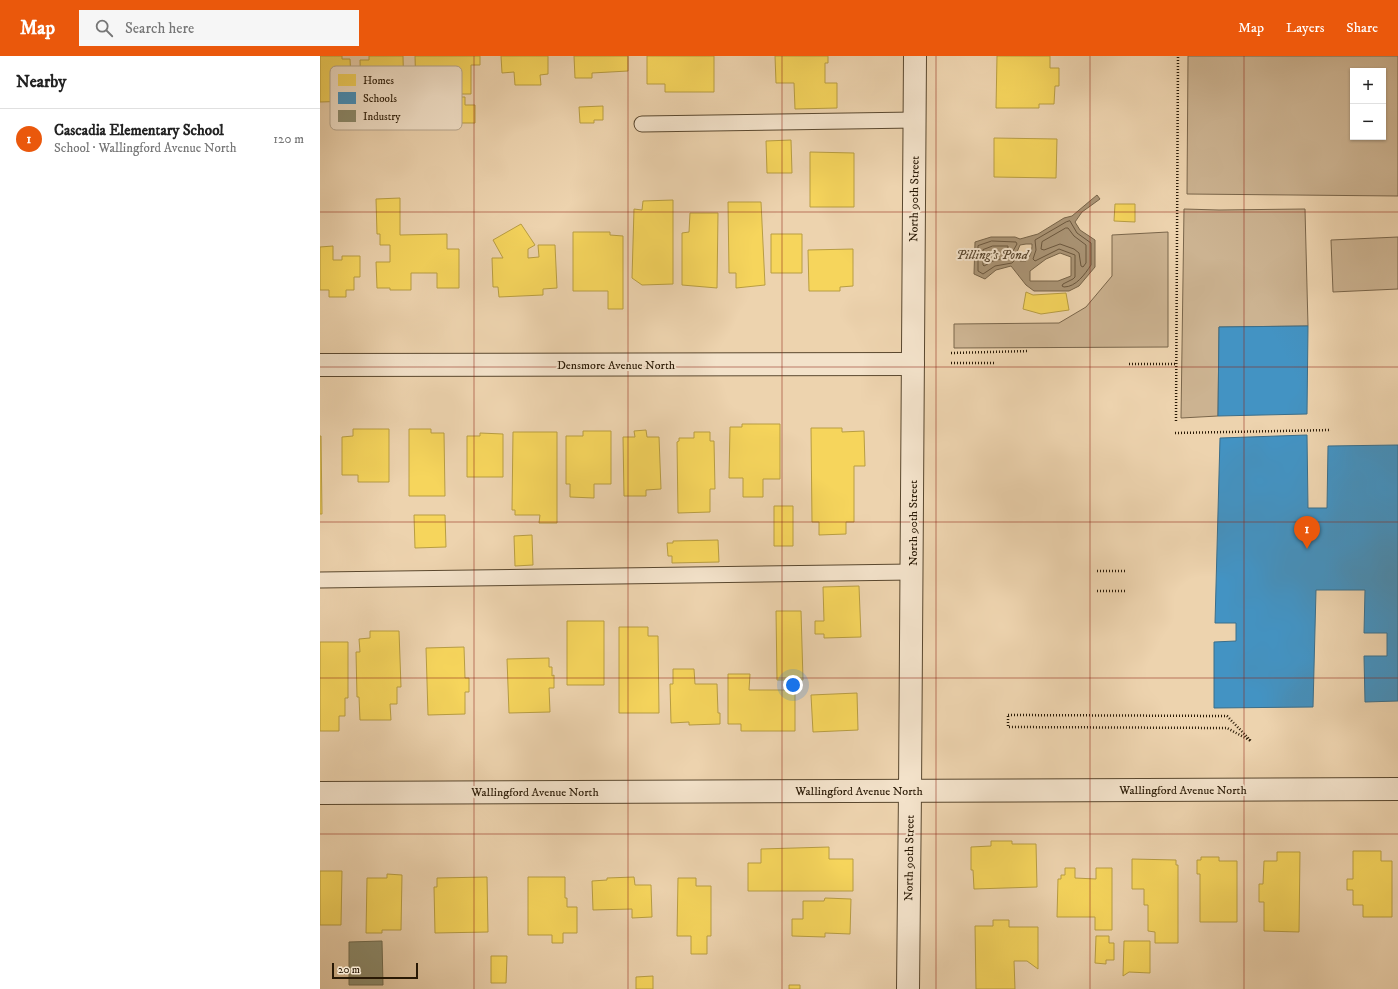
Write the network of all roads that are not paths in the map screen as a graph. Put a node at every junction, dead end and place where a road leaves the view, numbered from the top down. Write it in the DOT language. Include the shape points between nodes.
graph roads {
  1 [pos="915,56"];
  2 [pos="915,120"];
  3 [pos="642,124"];
  4 [pos="913,364"];
  5 [pos="320,365"];
  6 [pos="912,572"];
  7 [pos="320,580"];
  8 [pos="1398,789"];
  9 [pos="910,790"];
  10 [pos="320,793"];
  11 [pos="908,989"];
  1 -- 2 [label="street, North 90th Street"];
  2 -- 3 [label="lane"];
  2 -- 4 [label="street, North 90th Street"];
  4 -- 5 [label="street, Densmore Avenue North"];
  4 -- 6 [label="street, North 90th Street"];
  6 -- 7 [label="lane"];
  6 -- 9 [label="street, North 90th Street"];
  8 -- 9 [label="street, Wallingford Avenue North"];
  9 -- 10 [label="street, Wallingford Avenue North"];
  9 -- 11 [label="street, North 90th Street"];
}
